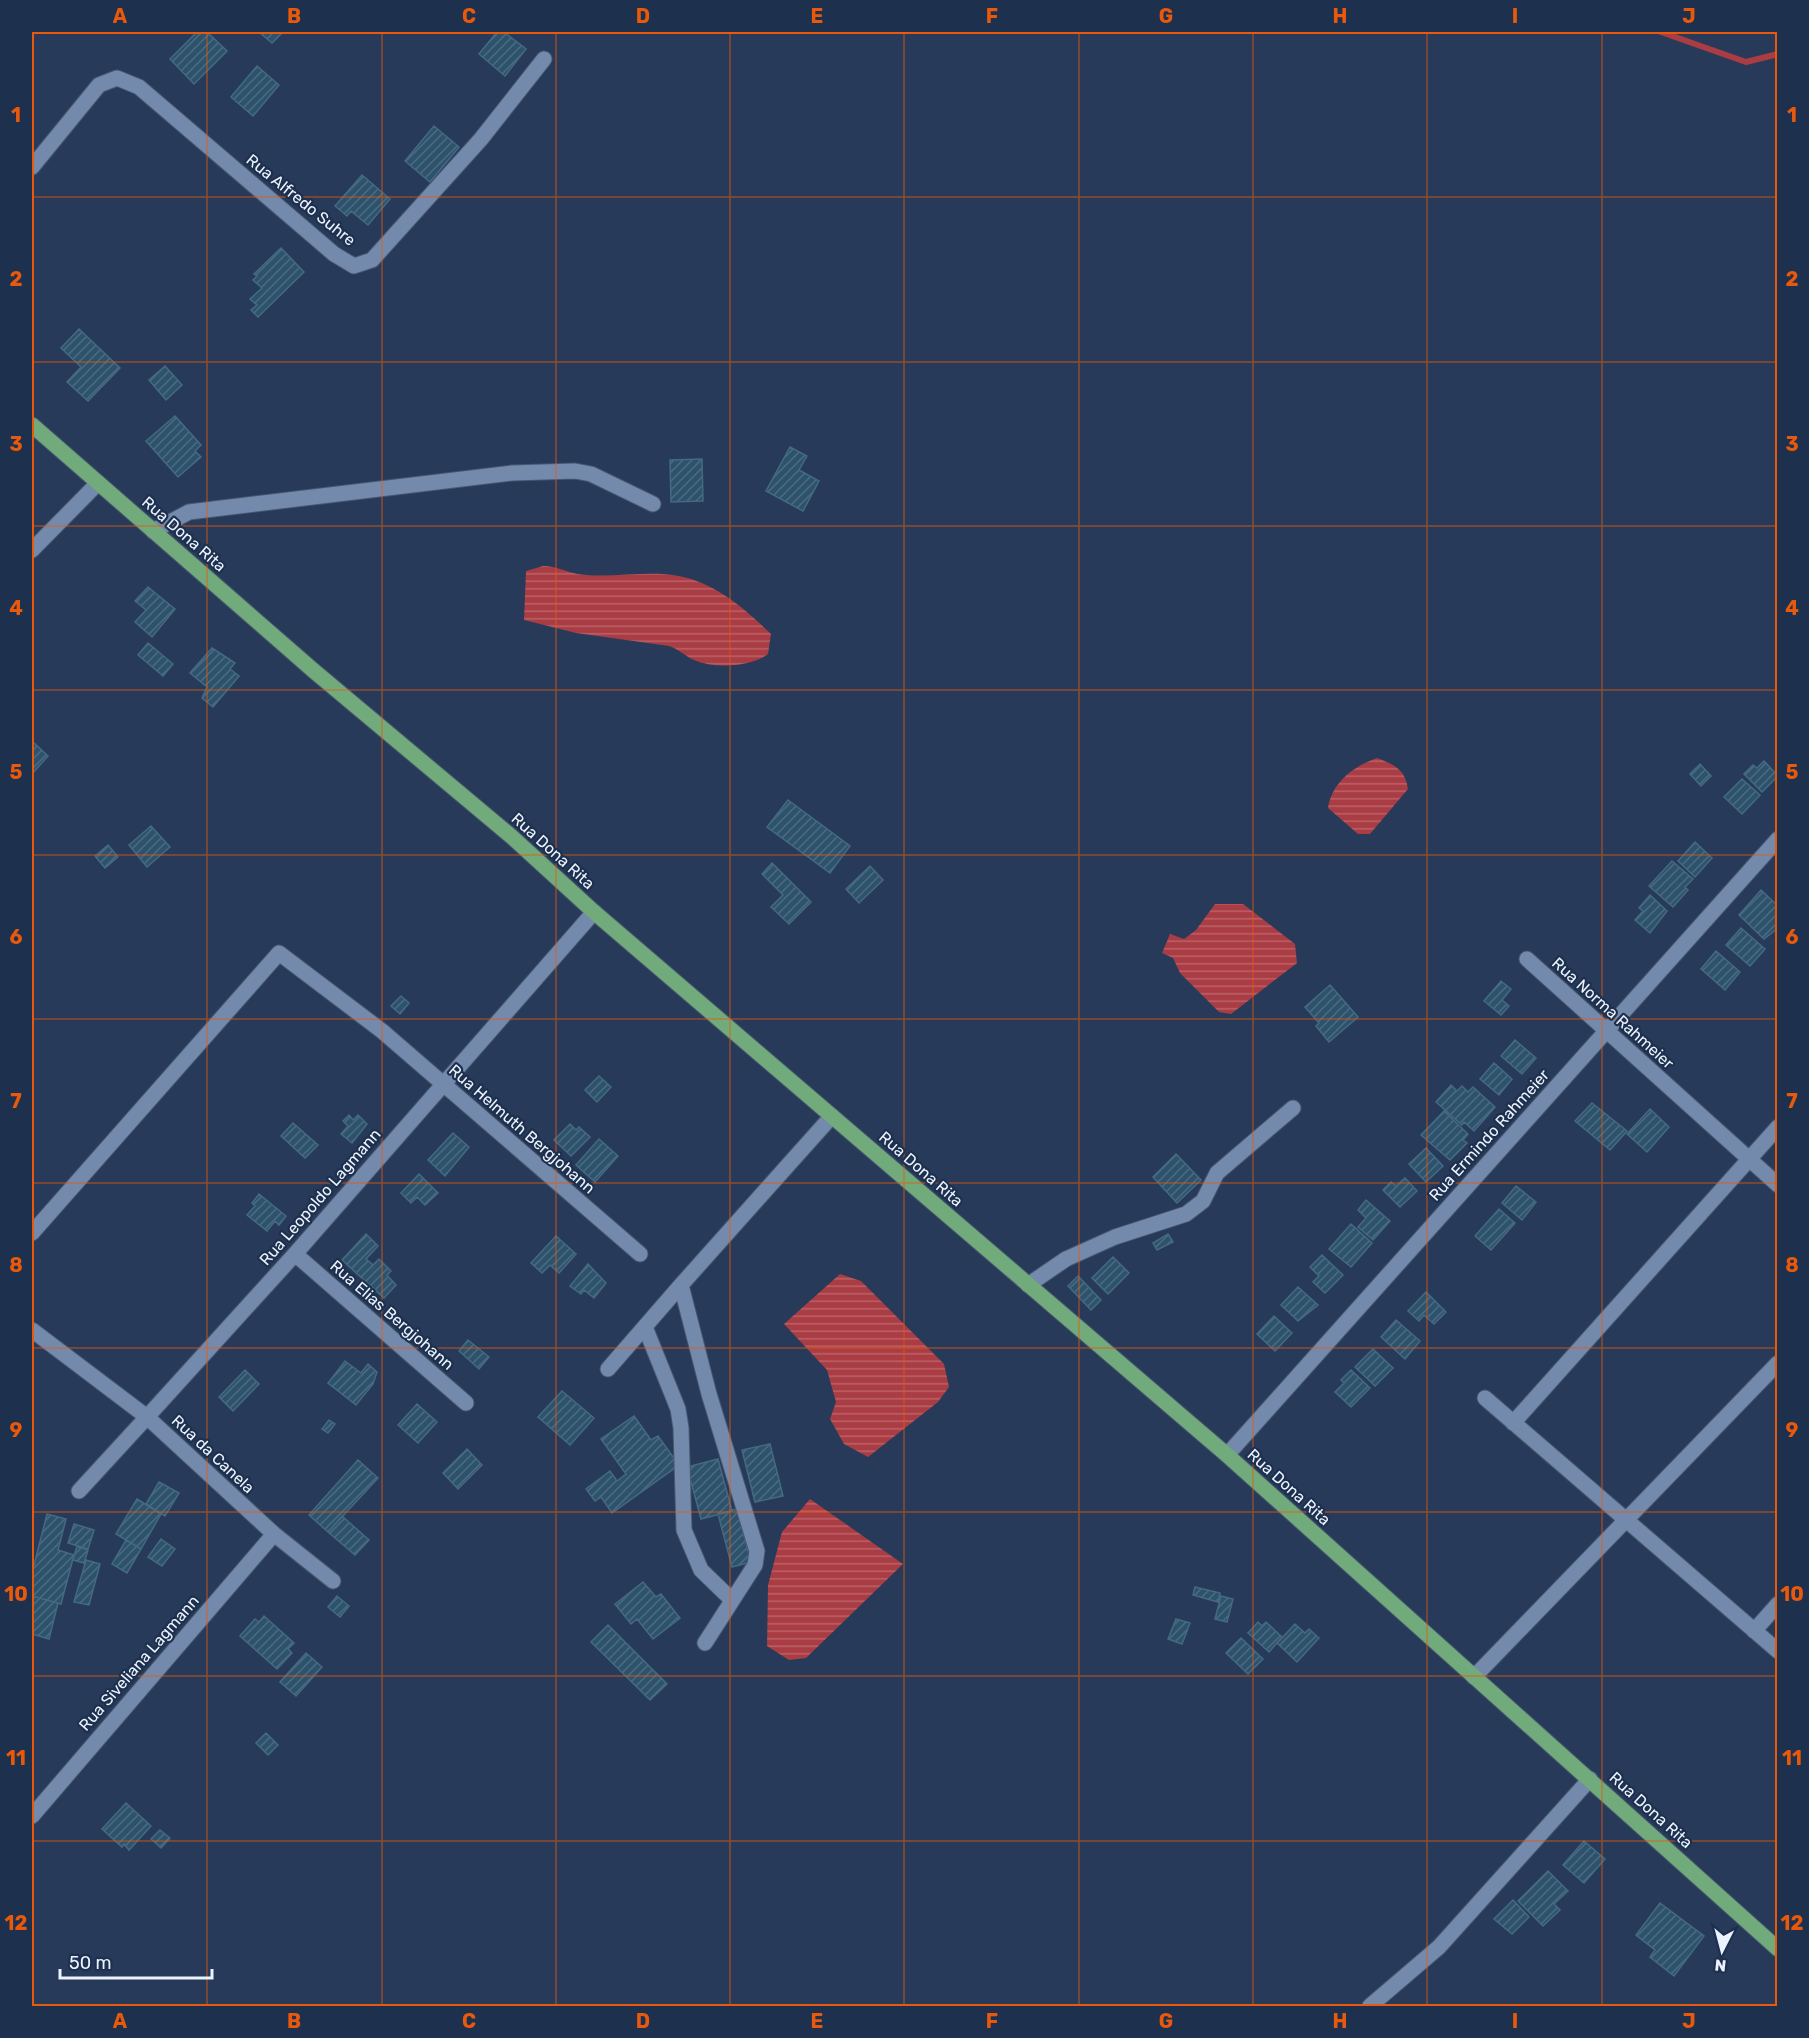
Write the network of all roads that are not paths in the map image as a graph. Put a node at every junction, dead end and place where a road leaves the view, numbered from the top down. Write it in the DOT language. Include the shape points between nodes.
graph roads {
  1 [pos="544,59"];
  2 [pos="32,167"];
  3 [pos="32,425"];
  4 [pos="98,483"];
  5 [pos="653,504"];
  6 [pos="153,531"];
  7 [pos="32,550"];
  8 [pos="1778,839"];
  9 [pos="594,912"];
  10 [pos="1527,959"];
  11 [pos="1605,1031"];
  12 [pos="442,1084"];
  13 [pos="1293,1108"];
  14 [pos="832,1116"];
  15 [pos="1778,1127"];
  16 [pos="1749,1159"];
  17 [pos="1778,1185"];
  18 [pos="32,1233"];
  19 [pos="295,1254"];
  20 [pos="640,1254"];
  21 [pos="681,1285"];
  22 [pos="1028,1285"];
  23 [pos="645,1327"];
  24 [pos="32,1330"];
  25 [pos="1778,1363"];
  26 [pos="608,1369"];
  27 [pos="1485,1398"];
  28 [pos="466,1403"];
  29 [pos="147,1417"];
  30 [pos="1513,1423"];
  31 [pos="1227,1455"];
  32 [pos="79,1491"];
  33 [pos="1625,1520"];
  34 [pos="274,1534"];
  35 [pos="333,1581"];
  36 [pos="732,1600"];
  37 [pos="1778,1604"];
  38 [pos="1754,1631"];
  39 [pos="705,1643"];
  40 [pos="1778,1651"];
  41 [pos="1474,1677"];
  42 [pos="1590,1779"];
  43 [pos="32,1816"];
  44 [pos="1778,1949"];
  45 [pos="1370,2007"];
  1 -- 2 [label="street, Rua Alfredo Suhre" via="481,139 372,260 354,266 334,254 140,87 117,78 99,85"];
  3 -- 4 [label="main road, Rua Dona Rita"];
  4 -- 6 [label="main road, Rua Dona Rita"];
  4 -- 7 [label="street"];
  5 -- 6 [label="street" via="591,474 512,473 189,512"];
  6 -- 9 [label="main road, Rua Dona Rita" via="512,837"];
  8 -- 11 [label="street, Rua Ermindo Rahmeier"];
  9 -- 12 [label="street, Rua Leopoldo Lagmann"];
  9 -- 14 [label="main road, Rua Dona Rita"];
  10 -- 11 [label="street, Rua Norma Rahmeier"];
  11 -- 16 [label="street, Rua Norma Rahmeier"];
  11 -- 31 [label="street, Rua Ermindo Rahmeier"];
  12 -- 18 [label="street, Rua Helmuth Bergjohann" via="382,1031 279,953"];
  12 -- 19 [label="street, Rua Leopoldo Lagmann"];
  12 -- 20 [label="street, Rua Helmuth Bergjohann"];
  13 -- 22 [label="street" via="1217,1173 1203,1201 1186,1214 1066,1259"];
  14 -- 21 [label="street"];
  14 -- 22 [label="main road, Rua Dona Rita"];
  15 -- 16 [label="street"];
  16 -- 17 [label="street, Rua Norma Rahmeier"];
  16 -- 30 [label="street"];
  19 -- 28 [label="street, Rua Elias Bergjohann"];
  19 -- 29 [label="street, Rua Leopoldo Lagmann"];
  21 -- 23 [label="street"];
  21 -- 36 [label="street" via="709,1395 757,1551 755,1565"];
  22 -- 31 [label="main road, Rua Dona Rita"];
  23 -- 26 [label="street"];
  23 -- 36 [label="street" via="678,1409 684,1530 701,1570"];
  24 -- 29 [label="street"];
  25 -- 33 [label="street"];
  27 -- 30 [label="street"];
  29 -- 32 [label="street, Rua da Canela"];
  29 -- 34 [label="street, Rua da Canela"];
  30 -- 33 [label="street"];
  31 -- 41 [label="main road, Rua Dona Rita"];
  33 -- 38 [label="street"];
  33 -- 41 [label="street"];
  34 -- 35 [label="street, Rua da Canela"];
  34 -- 43 [label="street, Rua Siveliana Lagmann"];
  36 -- 39 [label="street"];
  37 -- 38 [label="street"];
  38 -- 40 [label="street"];
  41 -- 42 [label="main road, Rua Dona Rita"];
  42 -- 44 [label="main road, Rua Dona Rita"];
  42 -- 45 [label="street" via="1439,1947"];
}
